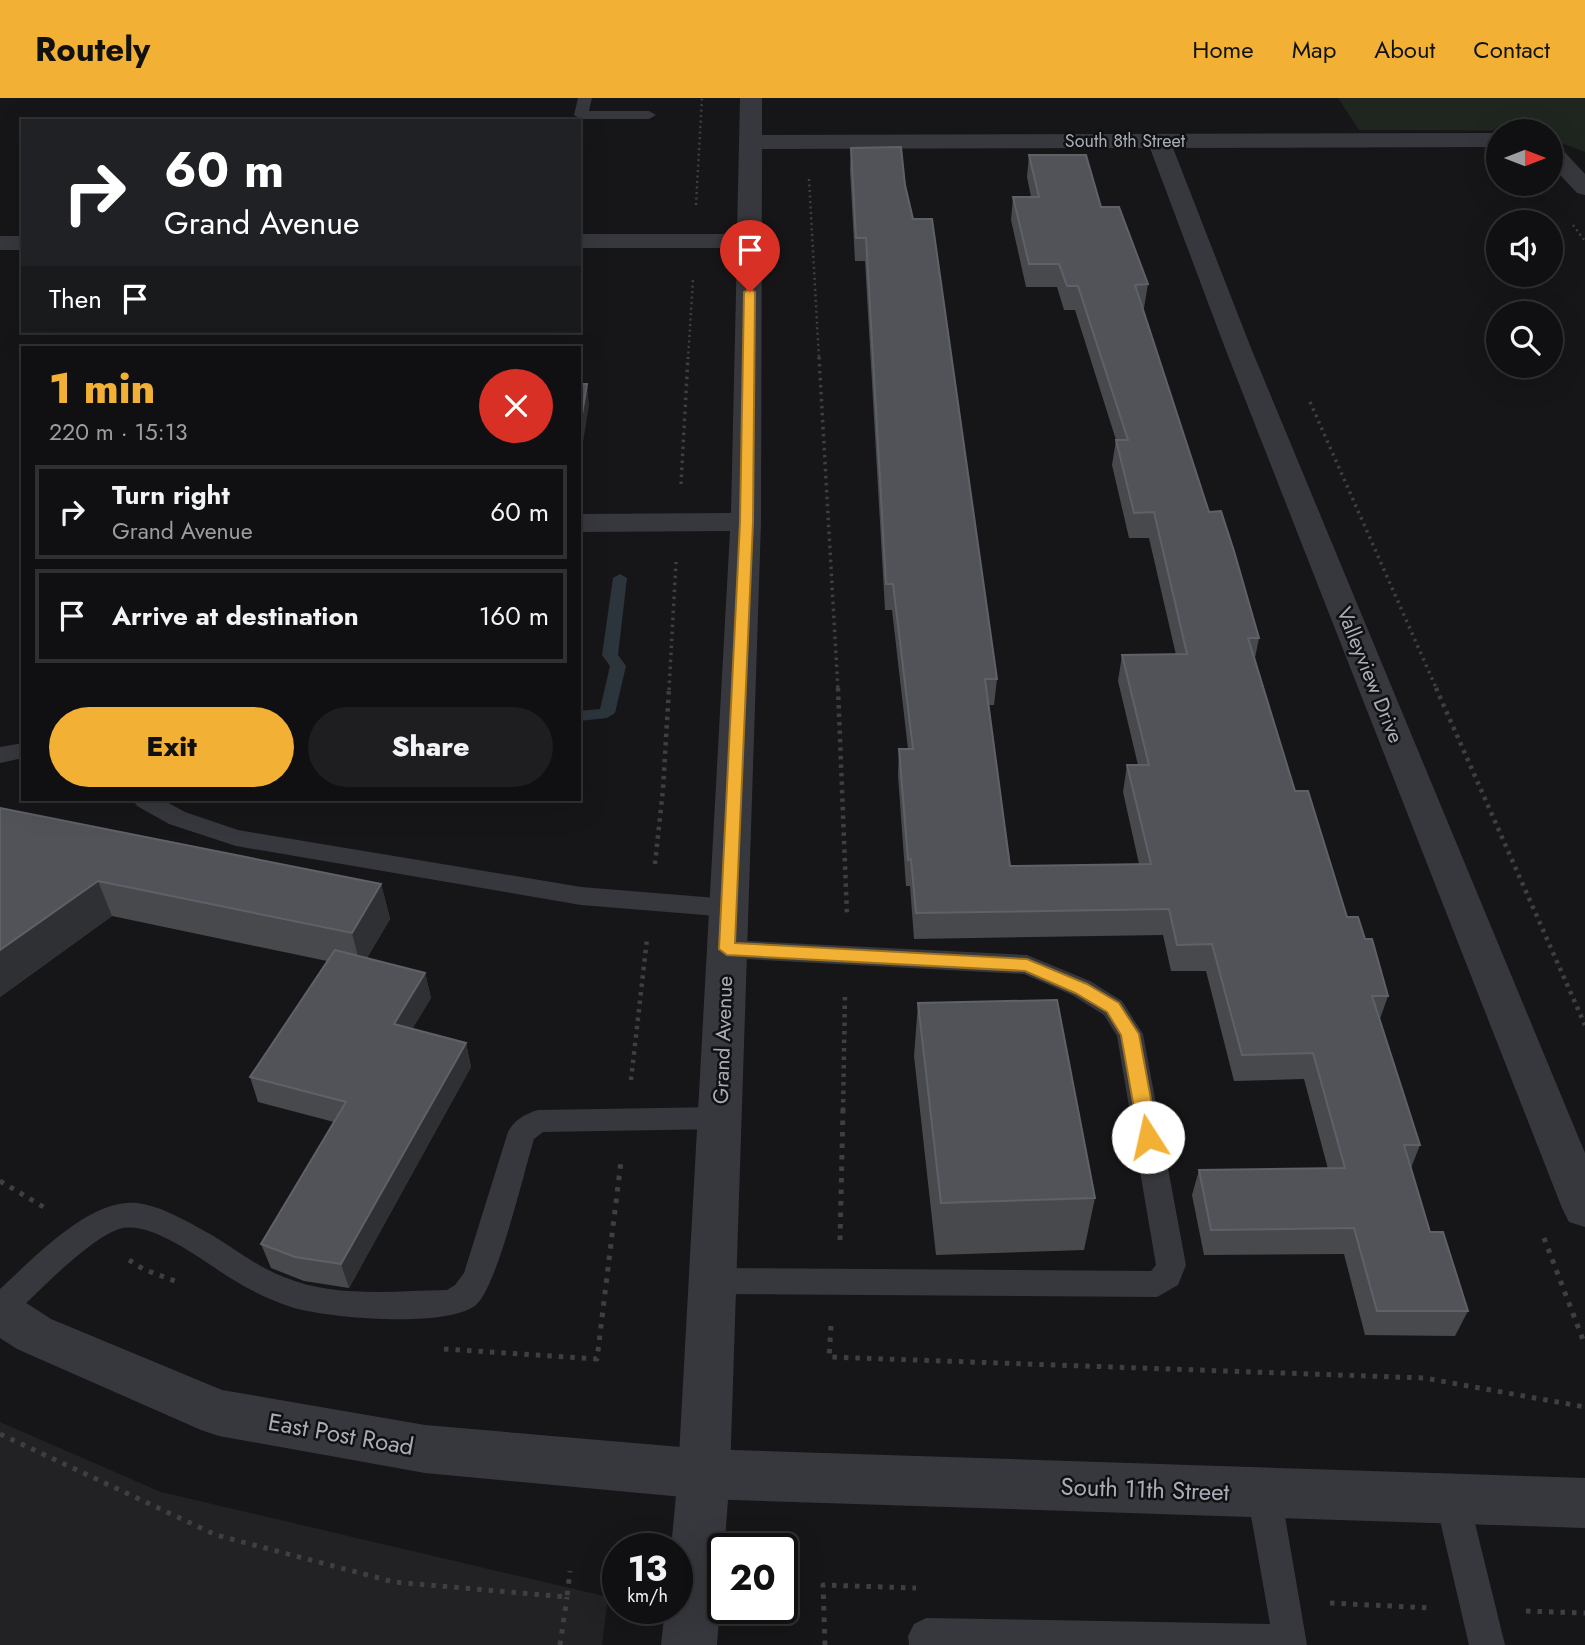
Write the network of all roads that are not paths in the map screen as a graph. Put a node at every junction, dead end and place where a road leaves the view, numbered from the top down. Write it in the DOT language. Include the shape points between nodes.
graph roads {
  1 [pos="585,98"];
  2 [pos="751,98"];
  3 [pos="649,115"];
  4 [pos="1158,141"];
  5 [pos="1486,141"];
  6 [pos="751,142"];
  7 [pos="1563,162"];
  8 [pos="1585,188"];
  9 [pos="750,241"];
  10 [pos="581,242"];
  11 [pos="0,243"];
  12 [pos="21,243"];
  13 [pos="746,522"];
  14 [pos="581,523"];
  15 [pos="21,750"];
  16 [pos="0,755"];
  17 [pos="147,801"];
  18 [pos="729,908"];
  19 [pos="727,949"];
  20 [pos="720,1118"];
  21 [pos="1585,1209"];
  22 [pos="713,1281"];
  23 [pos="0,1310"];
  24 [pos="704,1474"];
  25 [pos="1264,1493"];
  26 [pos="1452,1499"];
  27 [pos="1585,1503"];
  28 [pos="1292,1644"];
  29 [pos="689,1645"];
  30 [pos="927,1645"];
  31 [pos="1487,1645"];
  1 -- 3 [label="lane" via="581,116"];
  2 -- 6 [label="street, Grand Avenue"];
  4 -- 5 [label="street, South 8th Street"];
  4 -- 6 [label="street, South 8th Street"];
  4 -- 21 [label="street, Valleyview Drive"];
  6 -- 9 [label="street, Grand Avenue"];
  7 -- 8 [label="street"];
  9 -- 10 [label="street"];
  9 -- 13 [label="street, Grand Avenue"];
  11 -- 12 [label="street"];
  13 -- 14 [label="street"];
  13 -- 18 [label="street, Grand Avenue"];
  15 -- 16 [label="lane"];
  17 -- 18 [label="lane" via="177,818 236,838 581,896"];
  18 -- 19 [label="street, Grand Avenue"];
  19 -- 20 [label="street, Grand Avenue"];
  19 -- 22 [label="lane" via="1027,965 1113,1007 1130,1034 1171,1265 1157,1284"];
  20 -- 22 [label="street, Grand Avenue"];
  20 -- 23 [label="lane" via="538,1121 522,1132 477,1278 466,1294 452,1303 341,1304 273,1287 149,1217 124,1215 97,1225"];
  22 -- 24 [label="street, Grand Avenue"];
  23 -- 24 [label="street, East Post Road" via="34,1334 219,1413 425,1449"];
  24 -- 25 [label="street, South 11th Street"];
  24 -- 29 [label="street, Grand Avenue"];
  25 -- 26 [label="street, South 11th Street"];
  25 -- 28 [label="lane"];
  26 -- 27 [label="street, South 11th Street"];
  26 -- 31 [label="lane"];
  28 -- 30 [label="lane" via="926,1636"];
}
